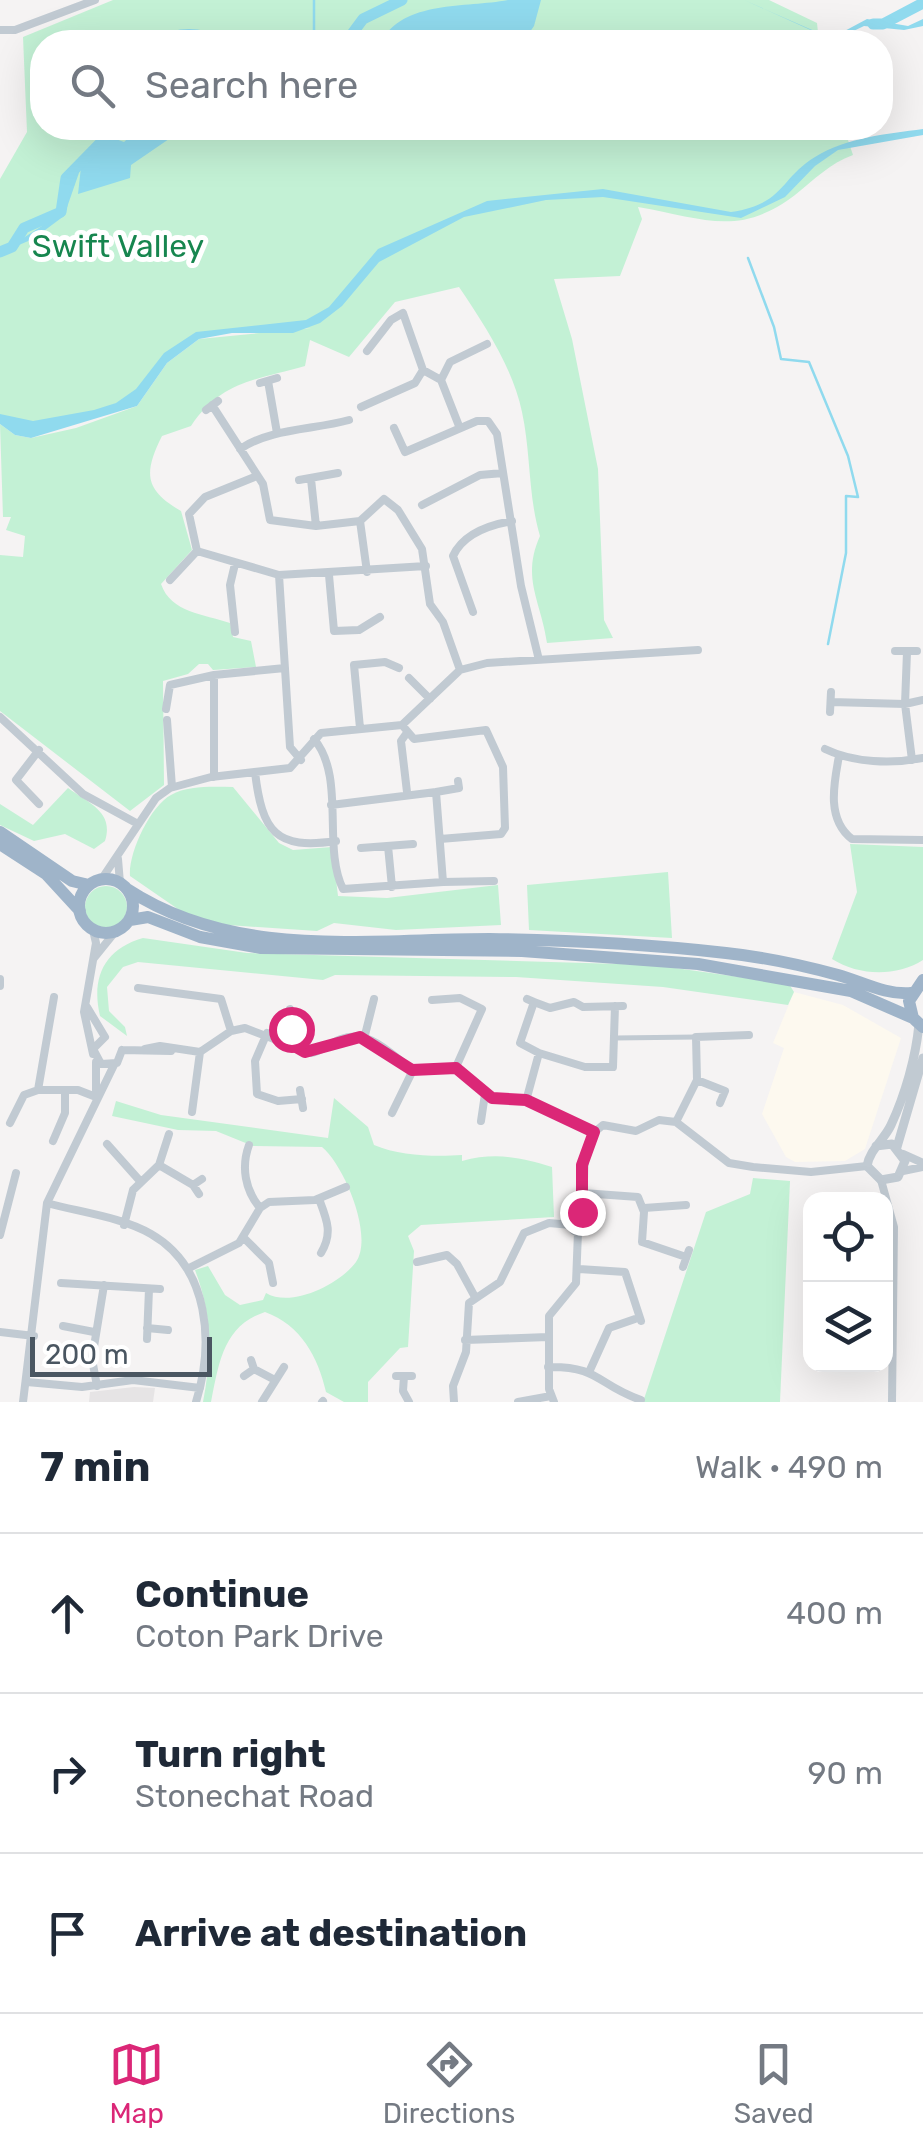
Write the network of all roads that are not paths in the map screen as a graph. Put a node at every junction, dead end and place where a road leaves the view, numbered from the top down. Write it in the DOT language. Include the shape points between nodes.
graph roads {
  1 [pos="94,0"];
  2 [pos="0,30"];
  3 [pos="487,344"];
  4 [pos="367,351"];
  5 [pos="423,370"];
  6 [pos="441,380"];
  7 [pos="268,381"];
  8 [pos="212,405"];
  9 [pos="360,407"];
  10 [pos="349,420"];
  11 [pos="458,426"];
  12 [pos="394,428"];
  13 [pos="277,432"];
  14 [pos="240,449"];
  15 [pos="338,473"];
  16 [pos="503,473"];
  17 [pos="257,476"];
  18 [pos="311,479"];
  19 [pos="299,480"];
  20 [pos="422,505"];
  21 [pos="360,521"];
  22 [pos="512,521"];
  23 [pos="316,526"];
  24 [pos="197,551"];
  25 [pos="235,564"];
  26 [pos="426,566"];
  27 [pos="367,572"];
  28 [pos="279,575"];
  29 [pos="329,575"];
  30 [pos="170,580"];
  31 [pos="474,612"];
  32 [pos="380,616"];
  33 [pos="235,632"];
  34 [pos="698,650"];
  35 [pos="895,652"];
  36 [pos="540,660"];
  37 [pos="285,668"];
  38 [pos="399,668"];
  39 [pos="460,670"];
  40 [pos="214,675"];
  41 [pos="409,678"];
  42 [pos="430,699"];
  43 [pos="923,700"];
  44 [pos="905,704"];
  45 [pos="166,709"];
  46 [pos="830,712"];
  47 [pos="0,717"];
  48 [pos="166,720"];
  49 [pos="360,728"];
  50 [pos="404,729"];
  51 [pos="314,739"];
  52 [pos="826,749"];
  53 [pos="39,750"];
  54 [pos="839,756"];
  55 [pos="923,758"];
  56 [pos="301,760"];
  57 [pos="912,760"];
  58 [pos="256,772"];
  59 [pos="214,776"];
  60 [pos="458,781"];
  61 [pos="172,787"];
  62 [pos="406,792"];
  63 [pos="436,792"];
  64 [pos="39,804"];
  65 [pos="331,805"];
  66 [pos="138,824"];
  67 [pos="0,832"];
  68 [pos="440,839"];
  69 [pos="923,840"];
  70 [pos="336,841"];
  71 [pos="0,844"];
  72 [pos="412,844"];
  73 [pos="388,846"];
  74 [pos="361,848"];
  75 [pos="118,859"];
  76 [pos="494,880"];
  77 [pos="443,882"];
  78 [pos="95,883"];
  79 [pos="124,886"];
  80 [pos="392,887"];
  81 [pos="80,912"];
  82 [pos="130,920"];
  83 [pos="94,930"];
  84 [pos="115,932"];
  85 [pos="94,958"];
  86 [pos="816,976"];
  87 [pos="923,980"];
  88 [pos="138,988"];
  89 [pos="911,993"];
  90 [pos="54,996"];
  91 [pos="374,1000"];
  92 [pos="432,1000"];
  93 [pos="85,1002"];
  94 [pos="290,1009"];
  95 [pos="918,1023"];
  96 [pos="230,1031"];
  97 [pos="268,1033"];
  98 [pos="749,1036"];
  99 [pos="696,1037"];
  100 [pos="104,1038"];
  101 [pos="615,1038"];
  102 [pos="284,1040"];
  103 [pos="368,1041"];
  104 [pos="122,1050"];
  105 [pos="200,1052"];
  106 [pos="539,1053"];
  107 [pos="94,1057"];
  108 [pos="923,1058"];
  109 [pos="114,1065"];
  110 [pos="456,1068"];
  111 [pos="412,1070"];
  112 [pos="920,1073"];
  113 [pos="698,1080"];
  114 [pos="38,1090"];
  115 [pos="65,1091"];
  116 [pos="485,1094"];
  117 [pos="96,1096"];
  118 [pos="302,1099"];
  119 [pos="526,1100"];
  120 [pos="720,1103"];
  121 [pos="0,1112"];
  122 [pos="192,1112"];
  123 [pos="392,1114"];
  124 [pos="481,1121"];
  125 [pos="676,1122"];
  126 [pos="593,1137"];
  127 [pos="156,1138"];
  128 [pos="53,1141"];
  129 [pos="106,1144"];
  130 [pos="249,1145"];
  131 [pos="876,1146"];
  132 [pos="900,1150"];
  133 [pos="112,1153"];
  134 [pos="102,1159"];
  135 [pos="159,1165"];
  136 [pos="923,1165"];
  137 [pos="867,1166"];
  138 [pos="903,1171"];
  139 [pos="16,1173"];
  140 [pos="202,1179"];
  141 [pos="882,1180"];
  142 [pos="893,1180"];
  143 [pos="140,1181"];
  144 [pos="346,1188"];
  145 [pos="886,1192"];
  146 [pos="891,1192"];
  147 [pos="583,1193"];
  148 [pos="319,1199"];
  149 [pos="46,1203"];
  150 [pos="686,1205"];
  151 [pos="260,1208"];
  152 [pos="644,1208"];
  153 [pos="893,1222"];
  154 [pos="124,1225"];
  155 [pos="574,1228"];
  156 [pos="0,1235"];
  157 [pos="244,1238"];
  158 [pos="329,1240"];
  159 [pos="339,1244"];
  160 [pos="321,1254"];
  161 [pos="280,1257"];
  162 [pos="686,1258"];
  163 [pos="417,1262"];
  164 [pos="269,1263"];
  165 [pos="187,1269"];
  166 [pos="578,1269"];
  167 [pos="273,1283"];
  168 [pos="66,1285"];
  169 [pos="104,1286"];
  170 [pos="149,1289"];
  171 [pos="160,1289"];
  172 [pos="474,1297"];
  173 [pos="653,1310"];
  174 [pos="639,1318"];
  175 [pos="147,1328"];
  176 [pos="168,1330"];
  177 [pos="67,1331"];
  178 [pos="0,1332"];
  179 [pos="94,1332"];
  180 [pos="34,1336"];
  181 [pos="548,1337"];
  182 [pos="147,1339"];
  183 [pos="465,1340"];
  184 [pos="284,1367"];
  185 [pos="548,1367"];
  186 [pos="590,1370"];
  187 [pos="244,1376"];
  188 [pos="404,1376"];
  189 [pos="275,1380"];
  190 [pos="27,1382"];
  191 [pos="97,1386"];
  192 [pos="200,1388"];
  193 [pos="553,1399"];
  194 [pos="642,1400"];
  195 [pos="23,1402"];
  196 [pos="196,1402"];
  197 [pos="262,1402"];
  198 [pos="409,1402"];
  199 [pos="454,1402"];
  200 [pos="518,1402"];
  201 [pos="892,1402"];
  1 -- 2 [label="street"];
  3 -- 6 [label="street" via="450,362"];
  4 -- 5 [label="street" via="404,312"];
  5 -- 6 [label="street"];
  5 -- 9 [label="street" via="415,383"];
  6 -- 11 [label="street"];
  7 -- 13 [label="street"];
  8 -- 14 [label="street"];
  10 -- 13 [label="street"];
  11 -- 12 [label="street" via="404,452"];
  11 -- 16 [label="street" via="488,422"];
  13 -- 14 [label="street"];
  14 -- 17 [label="street"];
  15 -- 18 [label="street"];
  16 -- 20 [label="street" via="480,475"];
  16 -- 22 [label="street"];
  17 -- 23 [label="street" via="270,520"];
  17 -- 24 [label="street" via="205,498 188,514"];
  18 -- 19 [label="street"];
  18 -- 23 [label="street"];
  21 -- 23 [label="street"];
  21 -- 26 [label="street" via="384,499 406,522"];
  21 -- 27 [label="street"];
  22 -- 31 [label="street" via="459,542 452,556"];
  22 -- 36 [label="street"];
  24 -- 25 [label="street"];
  24 -- 30 [label="street"];
  25 -- 28 [label="street"];
  25 -- 33 [label="street"];
  26 -- 27 [label="street"];
  26 -- 39 [label="street" via="430,604"];
  27 -- 29 [label="street"];
  28 -- 29 [label="street"];
  28 -- 37 [label="street"];
  29 -- 32 [label="street" via="334,631 359,630"];
  34 -- 36 [label="street"];
  35 -- 44 [label="street" via="912,652"];
  36 -- 39 [label="street"];
  37 -- 40 [label="street"];
  37 -- 56 [label="street" via="290,747"];
  38 -- 49 [label="street" via="385,662 354,665"];
  39 -- 42 [label="street"];
  40 -- 45 [label="street" via="170,685"];
  40 -- 59 [label="street"];
  41 -- 42 [label="street"];
  42 -- 50 [label="street"];
  43 -- 44 [label="street"];
  44 -- 46 [label="street" via="831,697"];
  44 -- 57 [label="street"];
  47 -- 53 [label="street"];
  48 -- 61 [label="street"];
  49 -- 50 [label="street"];
  49 -- 51 [label="street"];
  50 -- 62 [label="street"];
  50 -- 68 [label="street" via="414,739 486,730 502,767 501,834"];
  51 -- 56 [label="street"];
  51 -- 65 [label="street" via="326,754"];
  52 -- 54 [label="street"];
  53 -- 64 [label="street" via="16,780"];
  53 -- 66 [label="street" via="83,794"];
  54 -- 57 [label="street"];
  54 -- 69 [label="street" via="834,801 845,834"];
  55 -- 57 [label="street"];
  56 -- 58 [label="street"];
  58 -- 59 [label="street"];
  58 -- 70 [label="street" via="270,825 286,842"];
  59 -- 61 [label="street"];
  60 -- 63 [label="street" via="459,788"];
  61 -- 66 [label="street"];
  62 -- 63 [label="street"];
  62 -- 65 [label="street"];
  63 -- 68 [label="street"];
  65 -- 70 [label="street"];
  66 -- 75 [label="street"];
  67 -- 78 [label="highway" via="72,881"];
  68 -- 77 [label="street"];
  70 -- 80 [label="street" via="343,889"];
  71 -- 81 [label="highway" via="46,874"];
  72 -- 73 [label="street"];
  73 -- 74 [label="street"];
  73 -- 80 [label="street"];
  75 -- 78 [label="street"];
  75 -- 79 [label="street"];
  76 -- 77 [label="street"];
  77 -- 80 [label="street"];
  78 -- 79 [label="highway"];
  78 -- 81 [label="highway" via="81,897"];
  79 -- 82 [label="highway" via="133,904"];
  79 -- 86 [label="highway" via="175,917 249,938 576,940 732,953"];
  81 -- 83 [label="highway"];
  82 -- 84 [label="highway"];
  82 -- 86 [label="highway" via="148,916 200,938 261,948 618,956"];
  83 -- 84 [label="highway"];
  83 -- 85 [label="street"];
  84 -- 85 [label="street"];
  85 -- 93 [label="street"];
  86 -- 89 [label="highway"];
  86 -- 95 [label="highway"];
  87 -- 89 [label="highway"];
  88 -- 96 [label="street" via="221,999"];
  89 -- 95 [label="highway"];
  90 -- 114 [label="street" via="46,1008"];
  91 -- 103 [label="street"];
  92 -- 110 [label="street" via="460,998 482,1010"];
  93 -- 100 [label="street"];
  93 -- 107 [label="street"];
  94 -- 102 [label="street" via="293,1020"];
  95 -- 131 [label="street" via="894,1118"];
  96 -- 97 [label="street"];
  96 -- 105 [label="street"];
  97 -- 102 [label="street"];
  97 -- 118 [label="street" via="254,1061 257,1094"];
  98 -- 99 [label="street"];
  99 -- 101 [label="street"];
  99 -- 113 [label="street"];
  100 -- 104 [label="street"];
  100 -- 107 [label="street"];
  101 -- 106 [label="street" via="613,1067 585,1067"];
  101 -- 106 [label="street" via="615,1006 574,1002 550,1008 531,1001 520,1040"];
  102 -- 103 [label="street" via="311,1052 346,1037"];
  103 -- 111 [label="street" via="387,1046"];
  104 -- 105 [label="street"];
  104 -- 109 [label="street"];
  105 -- 122 [label="street"];
  106 -- 119 [label="street"];
  107 -- 109 [label="street"];
  107 -- 117 [label="street"];
  108 -- 112 [label="street"];
  109 -- 117 [label="street"];
  110 -- 111 [label="street"];
  110 -- 116 [label="street"];
  111 -- 123 [label="street"];
  112 -- 132 [label="street"];
  113 -- 120 [label="street" via="724,1091"];
  113 -- 125 [label="street"];
  114 -- 115 [label="street"];
  114 -- 121 [label="street" via="24,1095 11,1119"];
  115 -- 117 [label="street"];
  115 -- 128 [label="street" via="65,1113"];
  116 -- 119 [label="street" via="504,1102"];
  116 -- 124 [label="street"];
  117 -- 149 [label="street"];
  119 -- 126 [label="street"];
  125 -- 126 [label="street" via="659,1120 631,1131 603,1125"];
  125 -- 137 [label="street" via="720,1156 742,1164 811,1172"];
  126 -- 147 [label="street" via="582,1165"];
  127 -- 135 [label="street" via="168,1137"];
  129 -- 133 [label="street"];
  130 -- 151 [label="street" via="238,1162"];
  131 -- 132 [label="street"];
  131 -- 137 [label="street"];
  132 -- 136 [label="street"];
  132 -- 138 [label="street"];
  133 -- 134 [label="street"];
  133 -- 143 [label="street"];
  135 -- 140 [label="street" via="196,1190"];
  135 -- 143 [label="street"];
  136 -- 138 [label="street"];
  137 -- 141 [label="street"];
  138 -- 142 [label="street"];
  139 -- 156 [label="street"];
  141 -- 142 [label="street"];
  141 -- 145 [label="street"];
  142 -- 146 [label="street"];
  143 -- 154 [label="street"];
  144 -- 148 [label="street"];
  147 -- 152 [label="street" via="636,1196"];
  147 -- 155 [label="street"];
  148 -- 151 [label="street" via="279,1199"];
  148 -- 158 [label="street"];
  149 -- 154 [label="street"];
  149 -- 180 [label="street"];
  150 -- 152 [label="street"];
  151 -- 157 [label="street"];
  152 -- 162 [label="street" via="642,1242"];
  153 -- 201 [label="street"];
  154 -- 165 [label="street" via="162,1241"];
  155 -- 166 [label="street"];
  155 -- 172 [label="street" via="549,1224 524,1233 500,1282"];
  157 -- 164 [label="street"];
  157 -- 165 [label="street"];
  158 -- 159 [label="street"];
  158 -- 160 [label="street"];
  161 -- 164 [label="street"];
  163 -- 172 [label="street" via="447,1255"];
  164 -- 167 [label="street"];
  165 -- 192 [label="street" via="205,1321"];
  166 -- 174 [label="street" via="625,1272"];
  166 -- 181 [label="street" via="572,1291 549,1316"];
  168 -- 169 [label="street"];
  169 -- 170 [label="street"];
  169 -- 179 [label="street"];
  170 -- 171 [label="street"];
  170 -- 175 [label="street"];
  172 -- 183 [label="street" via="466,1310"];
  173 -- 174 [label="street"];
  174 -- 186 [label="street" via="610,1328"];
  175 -- 176 [label="street"];
  175 -- 182 [label="street"];
  177 -- 179 [label="street"];
  178 -- 180 [label="street"];
  179 -- 191 [label="street"];
  180 -- 190 [label="street"];
  181 -- 183 [label="street"];
  181 -- 185 [label="street"];
  183 -- 199 [label="street"];
  184 -- 189 [label="street"];
  185 -- 186 [label="street"];
  185 -- 193 [label="street"];
  186 -- 194 [label="street" via="615,1391"];
  187 -- 189 [label="street" via="252,1365"];
  188 -- 198 [label="street"];
  189 -- 197 [label="street"];
  190 -- 191 [label="street"];
  190 -- 195 [label="street"];
  191 -- 192 [label="street" via="133,1380"];
  192 -- 196 [label="street"];
  193 -- 200 [label="street"];
}
